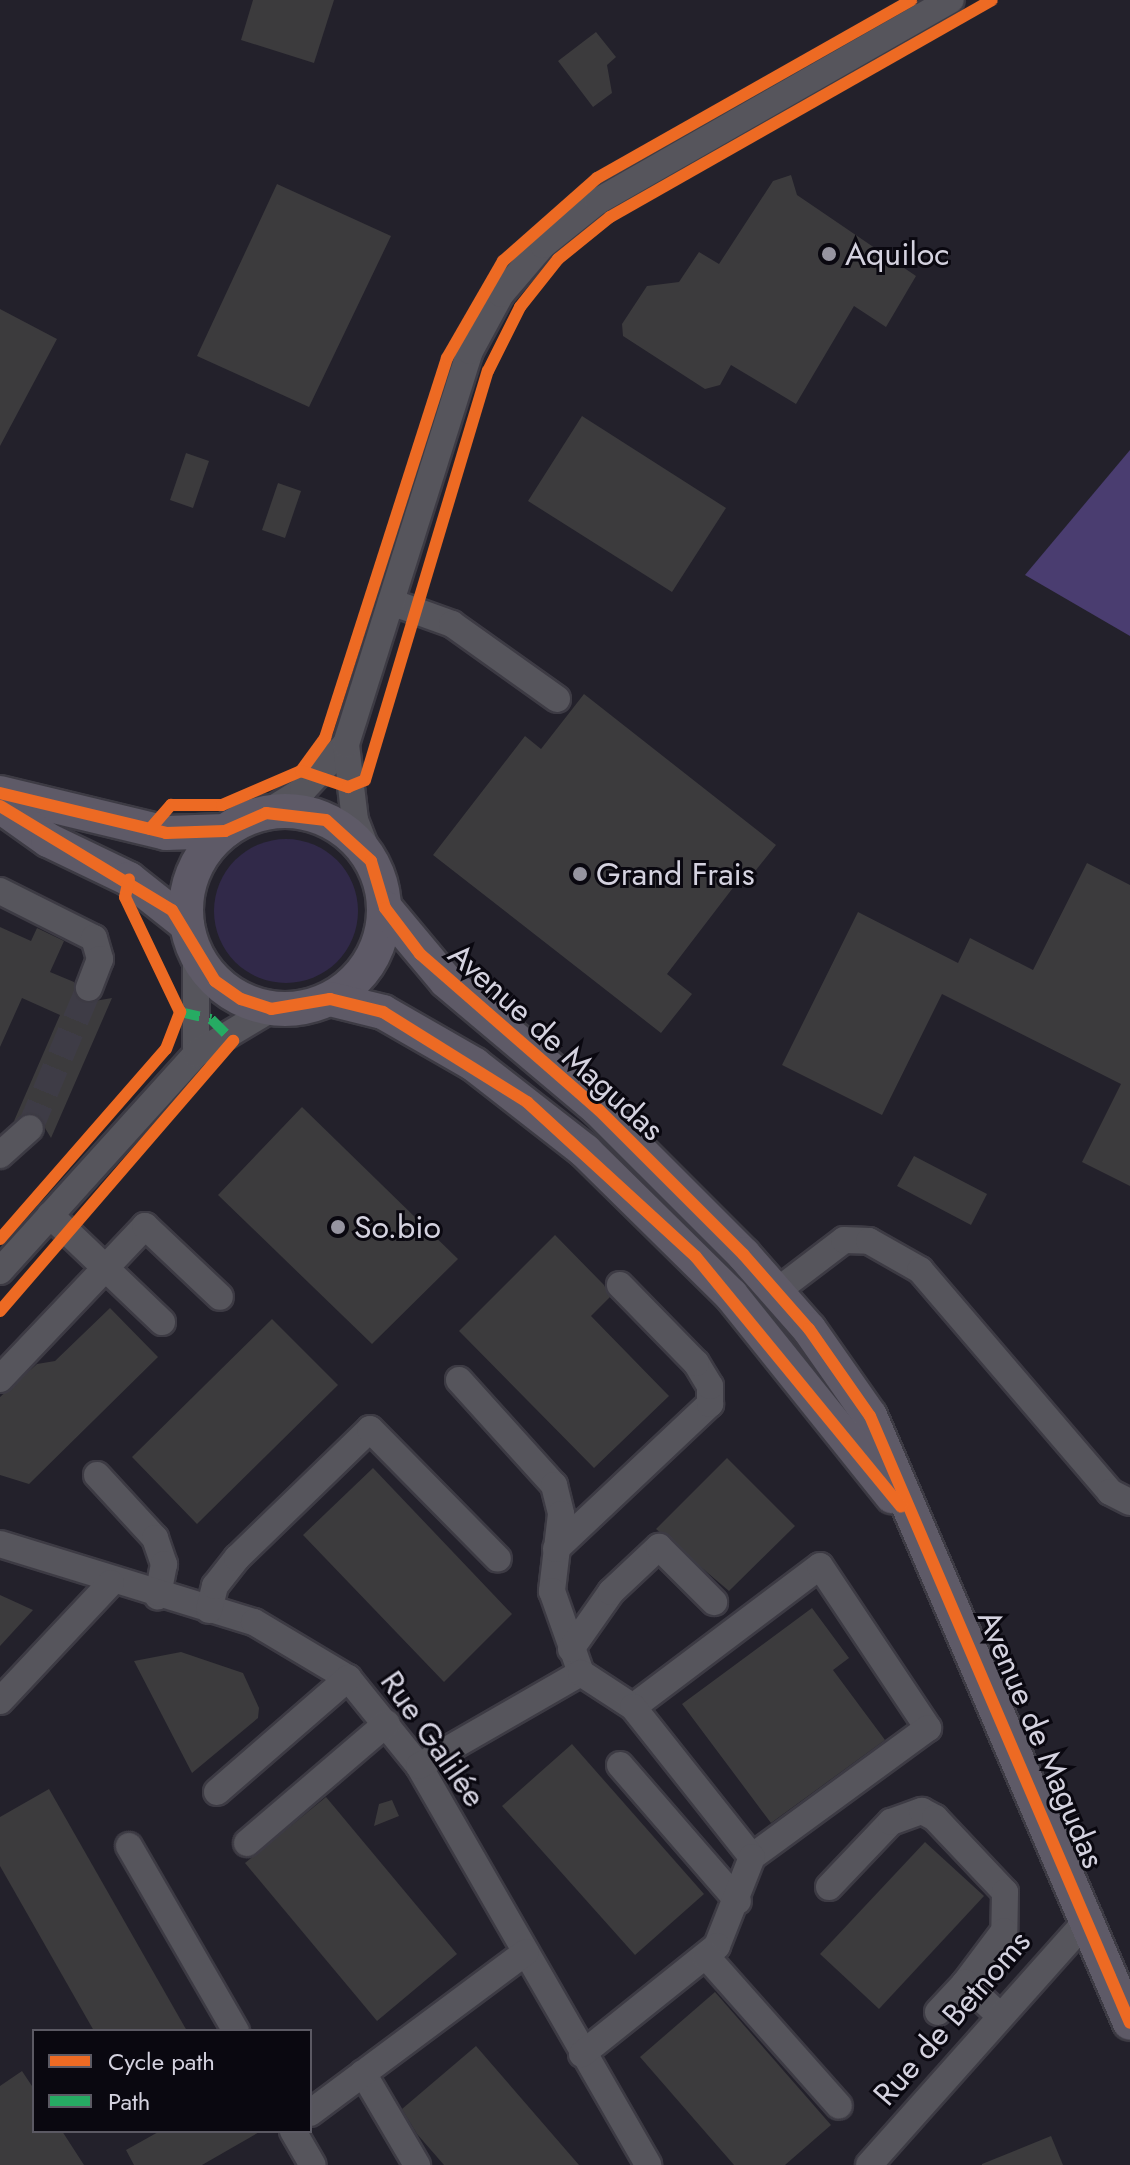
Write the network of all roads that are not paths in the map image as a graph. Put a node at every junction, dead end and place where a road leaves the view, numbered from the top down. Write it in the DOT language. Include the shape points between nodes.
graph roads {
  1 [pos="951,0"];
  2 [pos="391,602"];
  3 [pos="557,699"];
  4 [pos="346,744"];
  5 [pos="0,793"];
  6 [pos="0,806"];
  7 [pos="266,813"];
  8 [pos="225,831"];
  9 [pos="371,861"];
  10 [pos="0,891"];
  11 [pos="385,908"];
  12 [pos="192,940"];
  13 [pos="89,988"];
  14 [pos="330,999"];
  15 [pos="271,1009"];
  16 [pos="196,1054"];
  17 [pos="30,1128"];
  18 [pos="0,1155"];
  19 [pos="50,1215"];
  20 [pos="102,1264"];
  21 [pos="0,1271"];
  22 [pos="620,1285"];
  23 [pos="777,1291"];
  24 [pos="220,1297"];
  25 [pos="162,1322"];
  26 [pos="0,1379"];
  27 [pos="459,1380"];
  28 [pos="97,1475"];
  29 [pos="1130,1502"];
  30 [pos="914,1522"];
  31 [pos="0,1544"];
  32 [pos="556,1549"];
  33 [pos="498,1559"];
  34 [pos="111,1583"];
  35 [pos="158,1596"];
  36 [pos="714,1602"];
  37 [pos="209,1610"];
  38 [pos="576,1661"];
  39 [pos="348,1678"];
  40 [pos="0,1701"];
  41 [pos="633,1707"];
  42 [pos="387,1723"];
  43 [pos="620,1765"];
  44 [pos="419,1766"];
  45 [pos="217,1792"];
  46 [pos="247,1843"];
  47 [pos="129,1846"];
  48 [pos="752,1857"];
  49 [pos="829,1887"];
  50 [pos="738,1901"];
  51 [pos="1089,1918"];
  52 [pos="526,1952"];
  53 [pos="706,1956"];
  54 [pos="965,1983"];
  55 [pos="938,2012"];
  56 [pos="1000,2016"];
  57 [pos="1130,2023"];
  58 [pos="235,2029"];
  59 [pos="582,2054"];
  60 [pos="363,2073"];
  61 [pos="839,2106"];
  62 [pos="312,2111"];
  63 [pos="417,2165"];
  64 [pos="648,2165"];
  65 [pos="869,2165"];
  1 -- 2 [label="street" via="598,201 543,245 501,294 470,351"];
  2 -- 3 [label="street" via="452,624"];
  2 -- 4 [label="street"];
  4 -- 7 [label="street" via="303,790"];
  4 -- 9 [label="street" via="355,820"];
  5 -- 8 [label="main road" via="166,833"];
  6 -- 12 [label="main road" via="48,840 129,879"];
  7 -- 8 [label="main road"];
  7 -- 9 [label="main road" via="326,820"];
  8 -- 12 [label="main road" via="193,872"];
  9 -- 11 [label="main road"];
  10 -- 13 [label="street" via="94,938 100,959"];
  11 -- 14 [label="main road" via="370,962"];
  11 -- 23 [label="main road, Avenue de Magudas" via="446,981 599,1110"];
  12 -- 15 [label="main road" via="215,981"];
  12 -- 16 [label="street"];
  14 -- 15 [label="main road"];
  14 -- 30 [label="main road, Avenue de Magudas" via="383,1012 475,1065 585,1151 731,1295"];
  15 -- 16 [label="street"];
  16 -- 19 [label="street"];
  17 -- 18 [label="street"];
  19 -- 20 [label="street"];
  19 -- 21 [label="street"];
  20 -- 24 [label="street" via="140,1228 153,1227"];
  20 -- 25 [label="street"];
  20 -- 26 [label="street"];
  22 -- 32 [label="street" via="696,1363 710,1386 710,1404"];
  23 -- 29 [label="street" via="844,1240 869,1241 920,1270 1110,1492"];
  23 -- 30 [label="main road, Avenue de Magudas" via="870,1416"];
  27 -- 32 [label="street" via="554,1485 561,1503"];
  28 -- 35 [label="street" via="155,1538 164,1564"];
  30 -- 51 [label="main road, Avenue de Magudas"];
  31 -- 34 [label="street, Rue Galilée"];
  32 -- 38 [label="street" via="552,1591"];
  33 -- 37 [label="street" via="370,1429 237,1558 215,1586"];
  34 -- 35 [label="street, Rue Galilée"];
  34 -- 40 [label="street"];
  35 -- 37 [label="street, Rue Galilée"];
  36 -- 38 [label="street" via="659,1547 611,1592"];
  37 -- 39 [label="street, Rue Galilée" via="303,1645"];
  38 -- 41 [label="street"];
  38 -- 44 [label="street"];
  39 -- 42 [label="street, Rue Galilée"];
  39 -- 45 [label="street"];
  41 -- 48 [label="street"];
  41 -- 48 [label="street" via="820,1566 928,1728"];
  42 -- 44 [label="street, Rue Galilée"];
  42 -- 46 [label="street"];
  43 -- 50 [label="street"];
  44 -- 52 [label="street, Rue Galilée"];
  47 -- 58 [label="street"];
  48 -- 50 [label="street"];
  49 -- 54 [label="street" via="891,1822 922,1811 935,1818 994,1878 1009,1907 1004,1931"];
  50 -- 53 [label="street" via="727,1933"];
  51 -- 56 [label="street, Rue de Betnoms"];
  51 -- 57 [label="main road, Avenue de Magudas"];
  52 -- 59 [label="street, Rue Galilée"];
  52 -- 60 [label="street"];
  53 -- 59 [label="street"];
  53 -- 61 [label="street"];
  54 -- 55 [label="street"];
  54 -- 56 [label="street"];
  56 -- 65 [label="street, Rue de Betnoms"];
  59 -- 64 [label="street, Rue Galilée"];
  60 -- 62 [label="street"];
  60 -- 63 [label="street"];
}
